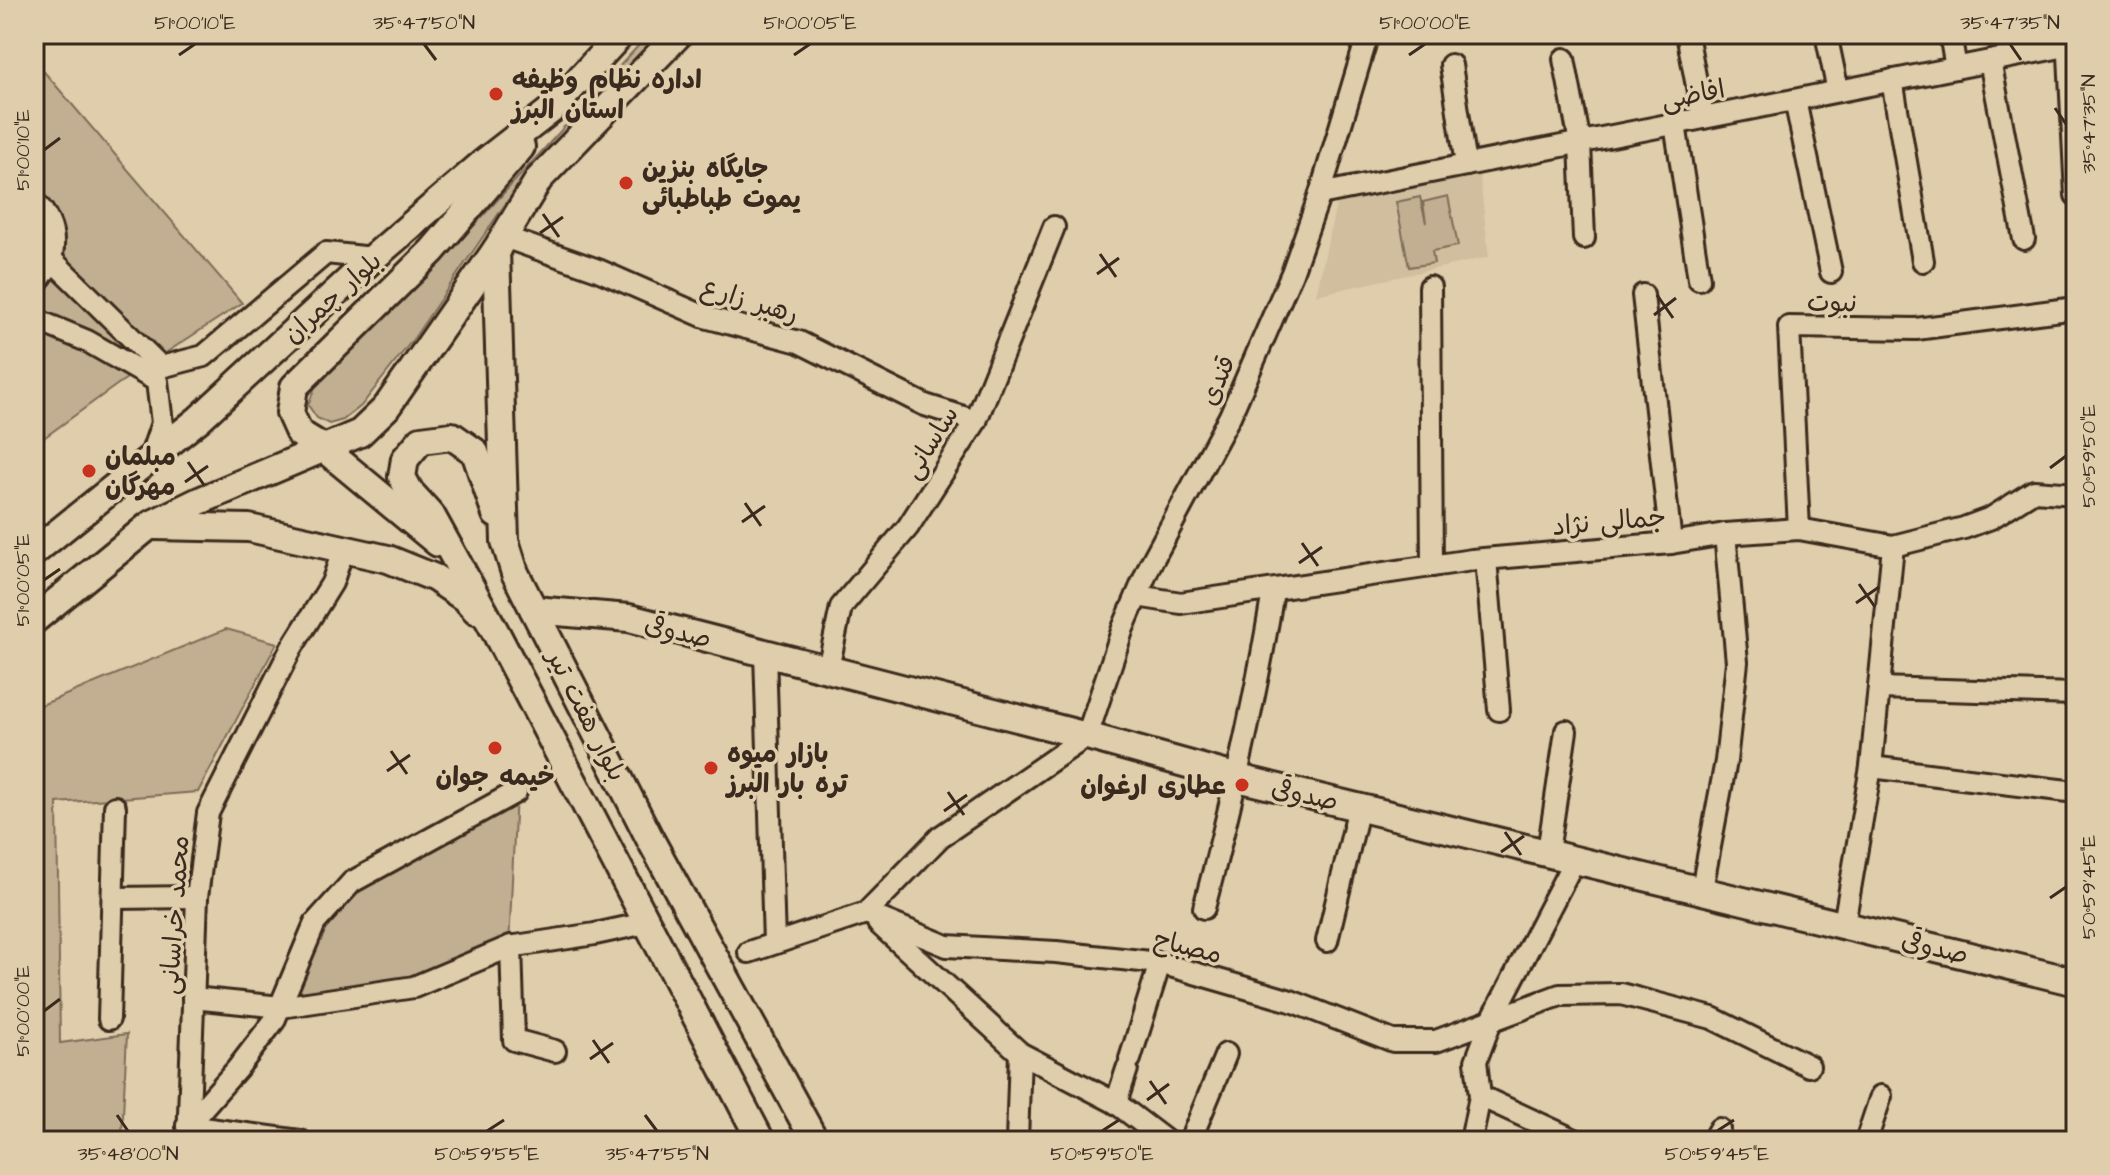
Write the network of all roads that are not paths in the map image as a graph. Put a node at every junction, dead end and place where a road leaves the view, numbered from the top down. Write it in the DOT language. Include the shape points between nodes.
graph roads {
  1 [pos="621,34"];
  2 [pos="679,34"];
  3 [pos="1368,34"];
  4 [pos="1687,34"];
  5 [pos="1826,34"];
  6 [pos="1950,34"];
  7 [pos="2071,41"];
  8 [pos="1564,59"];
  9 [pos="1990,61"];
  10 [pos="1451,65"];
  11 [pos="1956,68"];
  12 [pos="1892,80"];
  13 [pos="1838,91"];
  14 [pos="1795,100"];
  15 [pos="551,110"];
  16 [pos="1703,118"];
  17 [pos="1675,124"];
  18 [pos="1580,143"];
  19 [pos="1466,165"];
  20 [pos="1320,194"];
  21 [pos="2076,195"];
  22 [pos="34,201"];
  23 [pos="1054,227"];
  24 [pos="1584,238"];
  25 [pos="2024,239"];
  26 [pos="500,244"];
  27 [pos="373,258"];
  28 [pos="52,260"];
  29 [pos="1923,261"];
  30 [pos="1831,272"];
  31 [pos="1699,279"];
  32 [pos="34,285"];
  33 [pos="1430,287"];
  34 [pos="1643,295"];
  35 [pos="2076,308"];
  36 [pos="34,319"];
  37 [pos="159,374"];
  38 [pos="976,421"];
  39 [pos="322,447"];
  40 [pos="150,458"];
  41 [pos="2076,494"];
  42 [pos="150,525"];
  43 [pos="1799,529"];
  44 [pos="1725,534"];
  45 [pos="505,541"];
  46 [pos="1671,543"];
  47 [pos="1893,546"];
  48 [pos="344,548"];
  49 [pos="34,552"];
  50 [pos="453,555"];
  51 [pos="1486,559"];
  52 [pos="1432,566"];
  53 [pos="1273,591"];
  54 [pos="1137,596"];
  55 [pos="534,610"];
  56 [pos="34,620"];
  57 [pos="496,633"];
  58 [pos="765,653"];
  59 [pos="828,669"];
  60 [pos="1879,688"];
  61 [pos="2076,694"];
  62 [pos="1499,710"];
  63 [pos="1566,731"];
  64 [pos="1087,736"];
  65 [pos="1871,767"];
  66 [pos="1238,778"];
  67 [pos="516,792"];
  68 [pos="2076,792"];
  69 [pos="115,807"];
  70 [pos="1359,807"];
  71 [pos="1548,852"];
  72 [pos="1575,859"];
  73 [pos="1702,889"];
  74 [pos="197,897"];
  75 [pos="114,898"];
  76 [pos="1204,908"];
  77 [pos="866,913"];
  78 [pos="646,923"];
  79 [pos="1844,924"];
  80 [pos="1327,941"];
  81 [pos="774,943"];
  82 [pos="511,946"];
  83 [pos="749,952"];
  84 [pos="1160,963"];
  85 [pos="2071,979"];
  86 [pos="193,998"];
  87 [pos="281,1007"];
  88 [pos="109,1019"];
  89 [pos="1491,1021"];
  90 [pos="555,1051"];
  91 [pos="1020,1053"];
  92 [pos="1226,1054"];
  93 [pos="1809,1066"];
  94 [pos="1480,1096"];
  95 [pos="1881,1096"];
  96 [pos="1116,1103"];
  97 [pos="188,1134"];
  98 [pos="300,1141"];
  99 [pos="761,1141"];
  100 [pos="815,1141"];
  101 [pos="1017,1141"];
  102 [pos="1166,1141"];
  103 [pos="1190,1141"];
  104 [pos="1471,1141"];
  105 [pos="1575,1141"];
  106 [pos="1866,1141"];
  1 -- 15 [label="main road, بلوار چمران"];
  2 -- 26 [label="main road" via="539,179"];
  3 -- 20 [label="street, قندی"];
  4 -- 16 [label="street"];
  5 -- 13 [label="street"];
  6 -- 11 [label="street"];
  7 -- 9 [label="street, افاضی"];
  7 -- 21 [label="street"];
  8 -- 18 [label="street"];
  9 -- 11 [label="street, افاضی"];
  9 -- 25 [label="street"];
  10 -- 19 [label="street"];
  11 -- 12 [label="street, افاضی"];
  12 -- 13 [label="street, افاضی"];
  12 -- 29 [label="street"];
  13 -- 14 [label="street, افاضی"];
  14 -- 16 [label="street, افاضی"];
  14 -- 30 [label="street"];
  15 -- 27 [label="main road, بلوار چمران"];
  15 -- 39 [label="main road" via="432,251 294,387 290,413 299,433"];
  16 -- 17 [label="street, افاضی"];
  17 -- 18 [label="street, افاضی"];
  17 -- 31 [label="street"];
  18 -- 19 [label="street, افاضی"];
  18 -- 24 [label="street"];
  19 -- 20 [label="street, افاضی"];
  20 -- 54 [label="street, قندی" via="1230,416"];
  22 -- 28 [label="street" via="52,227"];
  23 -- 38 [label="street, ساسانی"];
  26 -- 38 [label="street, رهبر زارع" via="598,270 705,317 799,342 925,405"];
  26 -- 39 [label="main road" via="386,408 360,433"];
  26 -- 45 [label="main road, بلوار هفت تیر"];
  27 -- 37 [label="street" via="326,253 204,356"];
  27 -- 40 [label="main road, بلوار چمران"];
  28 -- 32 [label="street"];
  28 -- 37 [label="street"];
  33 -- 52 [label="street"];
  34 -- 46 [label="street"];
  35 -- 43 [label="street, نبوت" via="1916,329 1789,327"];
  36 -- 37 [label="street"];
  37 -- 40 [label="street" via="162,423"];
  38 -- 59 [label="street, ساسانی" via="908,527 841,607"];
  39 -- 42 [label="main road"];
  39 -- 50 [label="main road"];
  40 -- 49 [label="main road, بلوار چمران"];
  41 -- 47 [label="street, جمالی نژاد" via="2034,491 1991,518"];
  42 -- 48 [label="main road, بلوار هفت تیر" via="249,528"];
  42 -- 56 [label="main road"];
  43 -- 44 [label="street, جمالی نژاد"];
  43 -- 47 [label="street, جمالی نژاد"];
  44 -- 46 [label="street, جمالی نژاد"];
  44 -- 73 [label="street" via="1737,662 1726,761"];
  45 -- 50 [label="main road, بلوار هفت تیر" via="475,452 452,436 421,440 405,459 402,477"];
  45 -- 55 [label="main road, بلوار هفت تیر"];
  46 -- 51 [label="street, جمالی نژاد"];
  47 -- 60 [label="street"];
  48 -- 57 [label="main road, بلوار هفت تیر" via="435,578 466,599"];
  48 -- 74 [label="street, محمد خراسانی" via="332,583 291,649 208,813"];
  50 -- 57 [label="main road, بلوار هفت تیر"];
  51 -- 52 [label="street, جمالی نژاد"];
  51 -- 62 [label="street"];
  52 -- 53 [label="street, جمالی نژاد"];
  53 -- 54 [label="street, جمالی نژاد" via="1181,603"];
  53 -- 66 [label="street"];
  54 -- 64 [label="street, قندی"];
  55 -- 58 [label="main road, صدوقی" via="629,618"];
  55 -- 100 [label="main road, بلوار هفت تیر" via="650,839"];
  57 -- 78 [label="main road, بلوار هفت تیر"];
  58 -- 59 [label="main road, صدوقی"];
  58 -- 81 [label="street"];
  59 -- 64 [label="main road, صدوقی"];
  60 -- 61 [label="street"];
  60 -- 65 [label="street"];
  63 -- 71 [label="street"];
  64 -- 66 [label="main road, صدوقی"];
  64 -- 77 [label="street" via="940,837"];
  65 -- 68 [label="street"];
  65 -- 79 [label="street"];
  66 -- 70 [label="main road, صدوقی"];
  66 -- 76 [label="street"];
  67 -- 87 [label="street" via="352,882 315,923"];
  69 -- 75 [label="street"];
  70 -- 71 [label="main road, صدوقی"];
  70 -- 80 [label="street"];
  71 -- 72 [label="main road, صدوقی"];
  72 -- 73 [label="main road, صدوقی"];
  72 -- 89 [label="street"];
  73 -- 79 [label="main road, صدوقی"];
  74 -- 75 [label="street"];
  74 -- 86 [label="street, محمد خراسانی"];
  75 -- 88 [label="street"];
  77 -- 81 [label="street"];
  77 -- 84 [label="street, مصباح" via="947,946"];
  77 -- 91 [label="street"];
  78 -- 82 [label="street"];
  78 -- 99 [label="main road, بلوار هفت تیر"];
  79 -- 85 [label="main road, صدوقی"];
  81 -- 83 [label="street"];
  82 -- 87 [label="street" via="414,987"];
  82 -- 90 [label="street" via="514,1040"];
  84 -- 89 [label="street, مصباح" via="1291,1001 1393,1041 1436,1041"];
  84 -- 96 [label="street"];
  86 -- 87 [label="street"];
  86 -- 97 [label="street, محمد خراسانی"];
  87 -- 97 [label="street"];
  89 -- 93 [label="street, مصباح" via="1560,995 1621,994 1712,1018"];
  89 -- 94 [label="street" via="1476,1061"];
  91 -- 96 [label="street"];
  91 -- 101 [label="street"];
  92 -- 103 [label="street"];
  94 -- 104 [label="street"];
  94 -- 105 [label="street"];
  95 -- 106 [label="street"];
  96 -- 102 [label="street"];
  97 -- 98 [label="street"];
}
